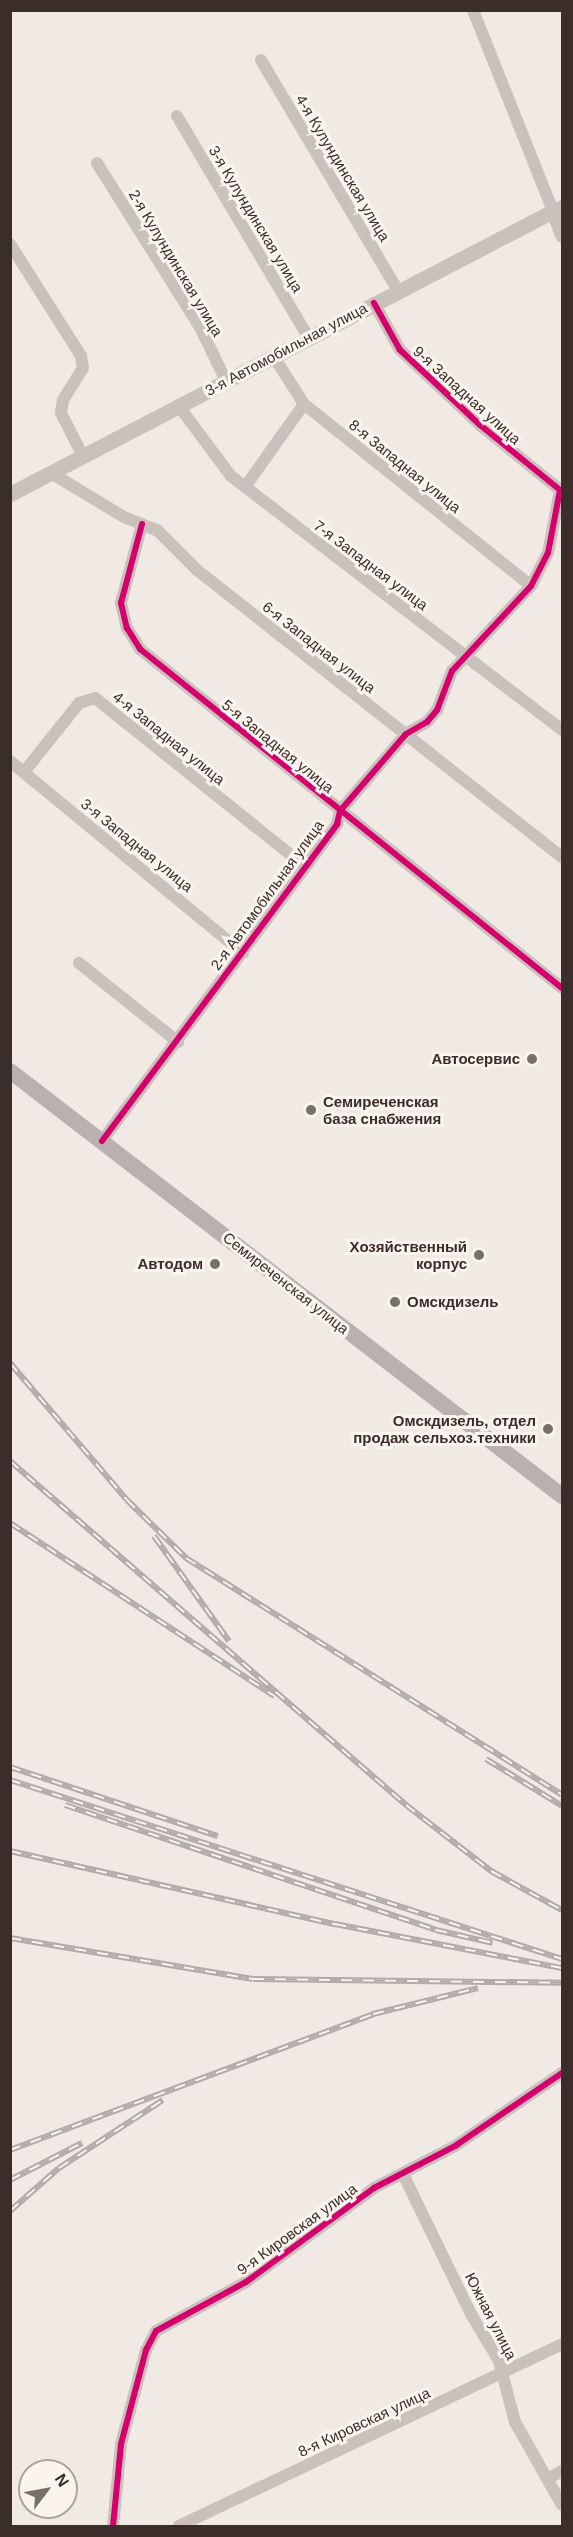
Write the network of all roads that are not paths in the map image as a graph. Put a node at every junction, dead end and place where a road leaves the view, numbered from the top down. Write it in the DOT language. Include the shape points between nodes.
graph roads {
  1 [pos="473,10"];
  2 [pos="261,60"];
  3 [pos="177,116"];
  4 [pos="97,163"];
  5 [pos="558,208"];
  6 [pos="562,236"];
  7 [pos="10,244"];
  8 [pos="398,291"];
  9 [pos="374,303"];
  10 [pos="309,338"];
  11 [pos="274,357"];
  12 [pos="226,381"];
  13 [pos="304,404"];
  14 [pos="178,405"];
  15 [pos="83,456"];
  16 [pos="51,473"];
  17 [pos="245,488"];
  18 [pos="560,490"];
  19 [pos="10,494"];
  20 [pos="142,524"];
  21 [pos="531,586"];
  22 [pos="464,655"];
  23 [pos="562,730"];
  24 [pos="406,734"];
  25 [pos="10,761"];
  26 [pos="24,772"];
  27 [pos="340,811"];
  28 [pos="562,857"];
  29 [pos="306,867"];
  30 [pos="243,953"];
  31 [pos="79,963"];
  32 [pos="562,988"];
  33 [pos="178,1042"];
  34 [pos="10,1071"];
  35 [pos="102,1142"];
  36 [pos="562,1496"];
  37 [pos="562,2073"];
  38 [pos="403,2174"];
  39 [pos="562,2344"];
  40 [pos="504,2373"];
  41 [pos="562,2471"];
  42 [pos="547,2479"];
  43 [pos="562,2505"];
  44 [pos="113,2526"];
  45 [pos="179,2526"];
  1 -- 5 [label="street"];
  2 -- 8 [label="street, 4-я Кулундинская улица"];
  3 -- 10 [label="street, 3-я Кулундинская улица"];
  4 -- 12 [label="street, 2-я Кулундинская улица" via="201,329"];
  5 -- 6 [label="street"];
  5 -- 8 [label="street, 3-я Автомобильная улица"];
  7 -- 15 [label="street" via="81,356 83,368 63,400 61,413"];
  8 -- 9 [label="street, 3-я Автомобильная улица"];
  9 -- 10 [label="street, 3-я Автомобильная улица"];
  9 -- 18 [label="street, 9-я Западная улица" via="400,350 480,425"];
  10 -- 11 [label="street, 3-я Автомобильная улица"];
  11 -- 12 [label="street, 3-я Автомобильная улица"];
  11 -- 13 [label="street, 8-я Западная улица"];
  12 -- 14 [label="street, 3-я Автомобильная улица"];
  13 -- 17 [label="street"];
  13 -- 21 [label="street, 8-я Западная улица"];
  14 -- 15 [label="street, 3-я Автомобильная улица"];
  14 -- 17 [label="street, 7-я Западная улица" via="231,476"];
  15 -- 16 [label="street, 3-я Автомобильная улица"];
  16 -- 19 [label="street, 3-я Автомобильная улица"];
  16 -- 20 [label="street, 6-я Западная улица"];
  17 -- 22 [label="street, 7-я Западная улица"];
  18 -- 21 [label="street, 2-я Автомобильная улица" via="548,553"];
  20 -- 24 [label="street, 6-я Западная улица" via="157,530 197,570"];
  20 -- 27 [label="street, 5-я Западная улица" via="121,603 127,628 140,649"];
  21 -- 22 [label="street, 2-я Автомобильная улица"];
  22 -- 23 [label="street, 7-я Западная улица"];
  22 -- 24 [label="street, 2-я Автомобильная улица" via="452,671 437,710 427,722"];
  24 -- 27 [label="street, 2-я Автомобильная улица"];
  24 -- 28 [label="street, 6-я Западная улица"];
  25 -- 26 [label="street, 3-я Западная улица"];
  26 -- 29 [label="street, 4-я Западная улица" via="79,703 94,698"];
  26 -- 30 [label="street, 3-я Западная улица"];
  27 -- 29 [label="street, 2-я Автомобильная улица" via="337,824"];
  27 -- 32 [label="street, 5-я Западная улица"];
  29 -- 30 [label="street, 2-я Автомобильная улица"];
  30 -- 33 [label="street, 2-я Автомобильная улица"];
  31 -- 33 [label="street"];
  33 -- 35 [label="street, 2-я Автомобильная улица"];
  34 -- 35 [label="main road, Семиреченская улица"];
  35 -- 36 [label="main road, Семиреченская улица"];
  37 -- 38 [label="street, 9-я Кировская улица" via="455,2146"];
  38 -- 40 [label="street, Южная улица"];
  38 -- 44 [label="street, 9-я Кировская улица" via="356,2201 246,2282 165,2324 146,2350 133,2393 121,2444"];
  39 -- 40 [label="street, 8-я Кировская улица"];
  40 -- 42 [label="street, Южная улица" via="515,2422"];
  40 -- 45 [label="street, 8-я Кировская улица"];
  41 -- 42 [label="street"];
  42 -- 43 [label="street, Южная улица"];
}
